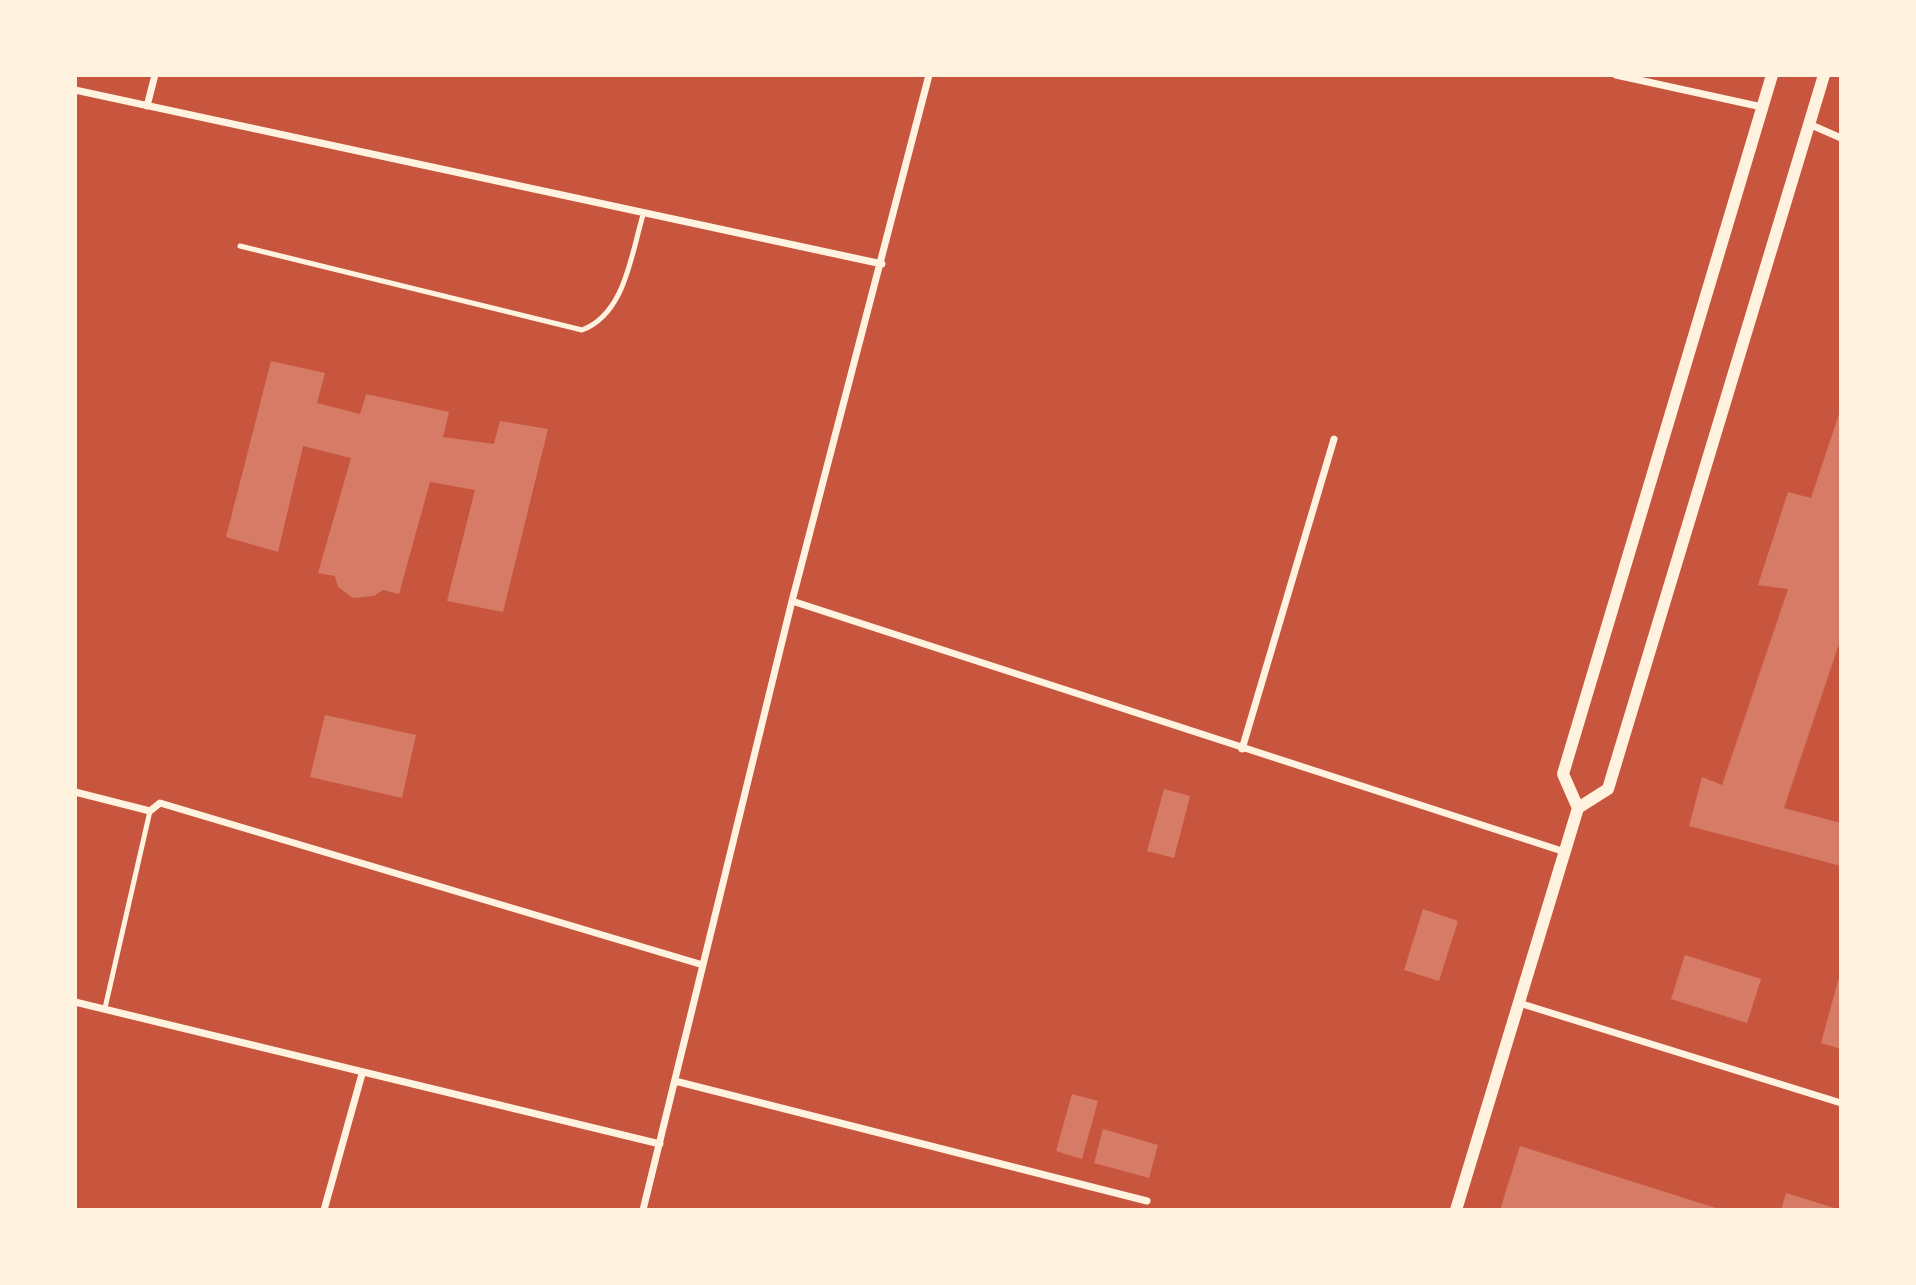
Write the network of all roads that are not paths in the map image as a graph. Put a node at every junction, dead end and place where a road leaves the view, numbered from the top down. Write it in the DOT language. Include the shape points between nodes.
graph roads {
  1 [pos="155,75"];
  2 [pos="929,75"];
  3 [pos="1616,75"];
  4 [pos="1772,75"];
  5 [pos="1824,75"];
  6 [pos="1635,77"];
  7 [pos="75,90"];
  8 [pos="147,106"];
  9 [pos="1763,108"];
  10 [pos="1809,124"];
  11 [pos="1841,138"];
  12 [pos="643,215"];
  13 [pos="240,246"];
  14 [pos="882,264"];
  15 [pos="1334,439"];
  16 [pos="792,601"];
  17 [pos="1242,749"];
  18 [pos="75,792"];
  19 [pos="1578,808"];
  20 [pos="150,811"];
  21 [pos="1565,852"];
  22 [pos="703,965"];
  23 [pos="75,1002"];
  24 [pos="1519,1003"];
  25 [pos="105,1009"];
  26 [pos="362,1074"];
  27 [pos="675,1081"];
  28 [pos="1841,1103"];
  29 [pos="660,1143"];
  30 [pos="1147,1201"];
  31 [pos="324,1210"];
  32 [pos="643,1210"];
  33 [pos="1456,1210"];
  1 -- 8 [label="street"];
  2 -- 14 [label="street"];
  3 -- 6 [label="street"];
  4 -- 9 [label="street"];
  5 -- 10 [label="street"];
  6 -- 9 [label="street"];
  7 -- 8 [label="street"];
  8 -- 12 [label="street"];
  9 -- 19 [label="street" via="1563,774"];
  10 -- 11 [label="street"];
  10 -- 19 [label="street" via="1608,789"];
  12 -- 13 [label="lane" via="616,302 600,323 582,330"];
  12 -- 14 [label="street"];
  14 -- 16 [label="street"];
  15 -- 17 [label="street"];
  16 -- 17 [label="street"];
  16 -- 22 [label="street"];
  17 -- 21 [label="street"];
  18 -- 20 [label="street"];
  19 -- 21 [label="street"];
  20 -- 22 [label="street" via="160,803"];
  20 -- 25 [label="lane"];
  21 -- 24 [label="street"];
  22 -- 27 [label="street"];
  23 -- 25 [label="street"];
  24 -- 28 [label="street"];
  24 -- 33 [label="street"];
  25 -- 26 [label="street"];
  26 -- 29 [label="street"];
  26 -- 31 [label="street"];
  27 -- 29 [label="street"];
  27 -- 30 [label="street"];
  29 -- 32 [label="street"];
}
